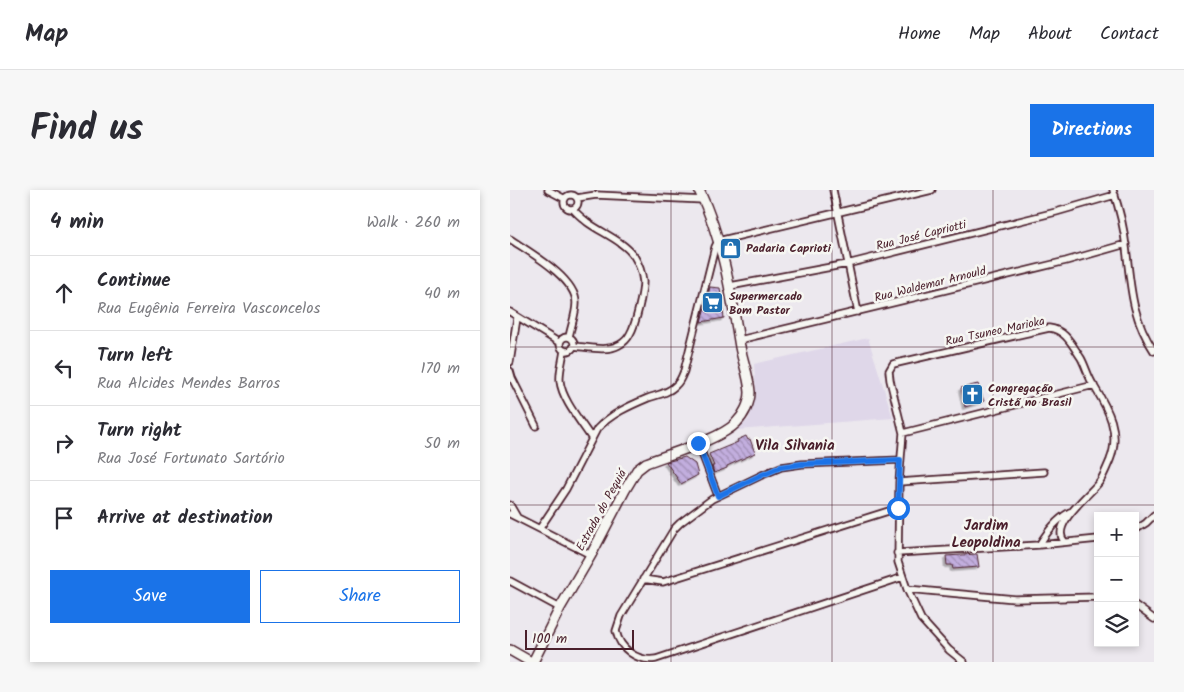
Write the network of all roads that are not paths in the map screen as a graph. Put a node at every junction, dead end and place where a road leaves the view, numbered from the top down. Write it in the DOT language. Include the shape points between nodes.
graph roads {
  1 [pos="548,190"];
  2 [pos="699,190"];
  3 [pos="834,190"];
  4 [pos="932,190"];
  5 [pos="1114,193"];
  6 [pos="577,198"];
  7 [pos="565,199"];
  8 [pos="704,200"];
  9 [pos="573,209"];
  10 [pos="838,213"];
  11 [pos="510,239"];
  12 [pos="718,241"];
  13 [pos="1126,244"];
  14 [pos="847,264"];
  15 [pos="730,286"];
  16 [pos="510,312"];
  17 [pos="858,312"];
  18 [pos="517,318"];
  19 [pos="568,337"];
  20 [pos="739,340"];
  21 [pos="560,343"];
  22 [pos="574,346"];
  23 [pos="564,350"];
  24 [pos="1154,351"];
  25 [pos="510,362"];
  26 [pos="510,370"];
  27 [pos="1094,385"];
  28 [pos="536,426"];
  29 [pos="903,433"];
  30 [pos="592,439"];
  31 [pos="698,443"];
  32 [pos="900,460"];
  33 [pos="1044,472"];
  34 [pos="899,482"];
  35 [pos="718,496"];
  36 [pos="510,505"];
  37 [pos="898,508"];
  38 [pos="1072,511"];
  39 [pos="510,514"];
  40 [pos="1154,515"];
  41 [pos="517,517"];
  42 [pos="1139,527"];
  43 [pos="540,528"];
  44 [pos="1094,539"];
  45 [pos="1065,542"];
  46 [pos="1040,545"];
  47 [pos="897,553"];
  48 [pos="591,555"];
  49 [pos="903,577"];
  50 [pos="643,579"];
  51 [pos="510,581"];
  52 [pos="907,589"];
  53 [pos="1094,598"];
  54 [pos="560,608"];
  55 [pos="1139,608"];
  56 [pos="1154,619"];
  57 [pos="510,650"];
  58 [pos="532,662"];
  59 [pos="964,662"];
  1 -- 7 [label="street"];
  2 -- 8 [label="main road, Estrada do Pequiá"];
  3 -- 10 [label="street"];
  4 -- 10 [label="street"];
  5 -- 13 [label="street"];
  5 -- 14 [label="street, Rua José Capriotti" via="1056,212"];
  6 -- 7 [label="street" via="570,195"];
  6 -- 8 [label="street" via="596,195"];
  6 -- 9 [label="street" via="578,205"];
  7 -- 9 [label="street" via="565,206"];
  8 -- 12 [label="main road, Estrada do Pequiá"];
  9 -- 22 [label="street" via="627,248 640,268 643,282 630,335 623,342 612,348"];
  10 -- 12 [label="street"];
  10 -- 14 [label="street"];
  11 -- 19 [label="street" via="563,277 571,287 576,301"];
  12 -- 15 [label="main road, Estrada do Pequiá"];
  12 -- 30 [label="street" via="684,371 677,385 610,417"];
  13 -- 17 [label="street, Rua Waldemar Arnould"];
  13 -- 24 [label="street" via="1138,324"];
  14 -- 15 [label="street, Rua José Capriotti"];
  14 -- 17 [label="street"];
  15 -- 20 [label="main road, Estrada do Pequiá"];
  16 -- 18 [label="street"];
  17 -- 20 [label="street, Rua Waldemar Arnould"];
  18 -- 21 [label="street"];
  18 -- 25 [label="street"];
  19 -- 21 [label="street"];
  19 -- 22 [label="street"];
  20 -- 31 [label="main road, Estrada do Pequiá" via="750,391 749,401 736,423"];
  21 -- 23 [label="street"];
  22 -- 23 [label="street" via="571,350"];
  23 -- 30 [label="street" via="561,385"];
  26 -- 28 [label="street"];
  27 -- 29 [label="street"];
  27 -- 29 [label="street, Rua Tsuneo Marioka" via="1070,341 1057,329 1049,328 893,364 889,371 890,380"];
  27 -- 38 [label="street, Rua Tsuneo Marioka" via="1111,419 1114,448 1100,481"];
  29 -- 32 [label="street"];
  30 -- 43 [label="street" via="581,464"];
  31 -- 35 [label="street"];
  31 -- 48 [label="main road, Estrada do Pequiá" via="646,463 637,470"];
  32 -- 34 [label="street"];
  32 -- 35 [label="street" via="781,467"];
  33 -- 34 [label="street"];
  34 -- 37 [label="street"];
  35 -- 50 [label="street" via="680,523"];
  36 -- 41 [label="street"];
  37 -- 47 [label="street"];
  37 -- 50 [label="street" via="662,582"];
  38 -- 45 [label="street, Rua Tsuneo Marioka" via="1061,532"];
  38 -- 46 [label="street, Rua Tsuneo Marioka" via="1052,526"];
  39 -- 41 [label="street"];
  40 -- 42 [label="street"];
  41 -- 43 [label="street"];
  43 -- 48 [label="street"];
  44 -- 45 [label="street"];
  45 -- 46 [label="street"];
  46 -- 47 [label="street"];
  47 -- 49 [label="street"];
  48 -- 54 [label="main road, Estrada do Pequiá"];
  49 -- 50 [label="street" via="656,659 643,659 623,647 616,631"];
  49 -- 52 [label="street"];
  51 -- 54 [label="street"];
  52 -- 53 [label="street" via="1015,599"];
  52 -- 59 [label="street" via="921,620"];
  54 -- 58 [label="main road, Estrada do Pequiá"];
  55 -- 56 [label="street"];
  57 -- 58 [label="main road"];
}
